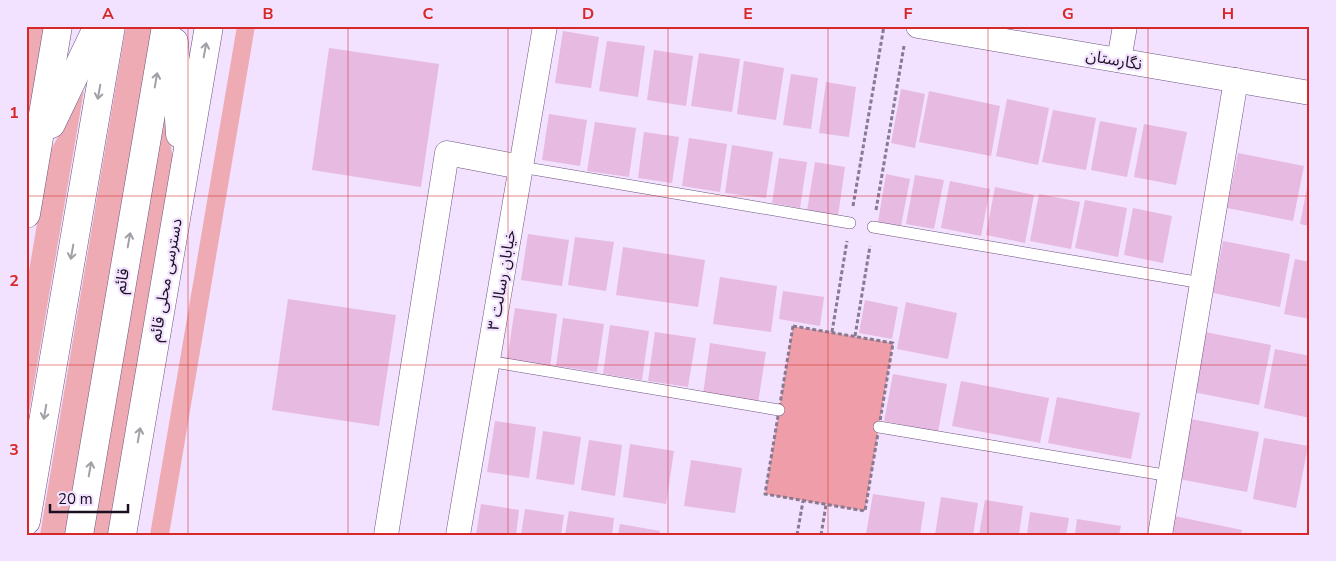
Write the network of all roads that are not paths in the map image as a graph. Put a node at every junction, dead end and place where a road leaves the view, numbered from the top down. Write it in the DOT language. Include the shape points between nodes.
graph roads {
  1 [pos="58,26"];
  2 [pos="98,26"];
  3 [pos="111,26"];
  4 [pos="166,26"];
  5 [pos="173,26"];
  6 [pos="209,26"];
  7 [pos="545,26"];
  8 [pos="918,26"];
  9 [pos="1125,26"];
  10 [pos="1119,60"];
  11 [pos="1236,80"];
  12 [pos="1310,93"];
  13 [pos="37,153"];
  14 [pos="521,167"];
  15 [pos="183,181"];
  16 [pos="26,214"];
  17 [pos="850,223"];
  18 [pos="873,227"];
  19 [pos="1202,283"];
  20 [pos="488,361"];
  21 [pos="779,410"];
  22 [pos="879,427"];
  23 [pos="1170,476"];
  24 [pos="26,521"];
  25 [pos="79,535"];
  26 [pos="122,535"];
  27 [pos="386,535"];
  28 [pos="458,535"];
  29 [pos="1160,535"];
  1 -- 13 [label="main road"];
  2 -- 13 [label="main road"];
  3 -- 24 [label="main road, one-way"];
  25 -- 4 [label="main road, قائم, one-way"];
  5 -- 15 [label="main road"];
  15 -- 6 [label="main road, دسترسی محلی قائم, one-way"];
  7 -- 14 [label="street, خیابان رسالت ۳"];
  8 -- 10 [label="street, نگارستان"];
  9 -- 10 [label="street"];
  10 -- 11 [label="street, نگارستان"];
  11 -- 12 [label="street, نگارستان"];
  11 -- 19 [label="street"];
  13 -- 16 [label="main road"];
  14 -- 17 [label="lane"];
  14 -- 20 [label="street, خیابان رسالت ۳"];
  14 -- 27 [label="street" via="448,153"];
  26 -- 15 [label="main road, دسترسی محلی قائم, one-way"];
  18 -- 19 [label="lane"];
  19 -- 23 [label="street"];
  20 -- 21 [label="lane"];
  20 -- 28 [label="street, خیابان رسالت ۳"];
  22 -- 23 [label="lane"];
  23 -- 29 [label="street"];
}
